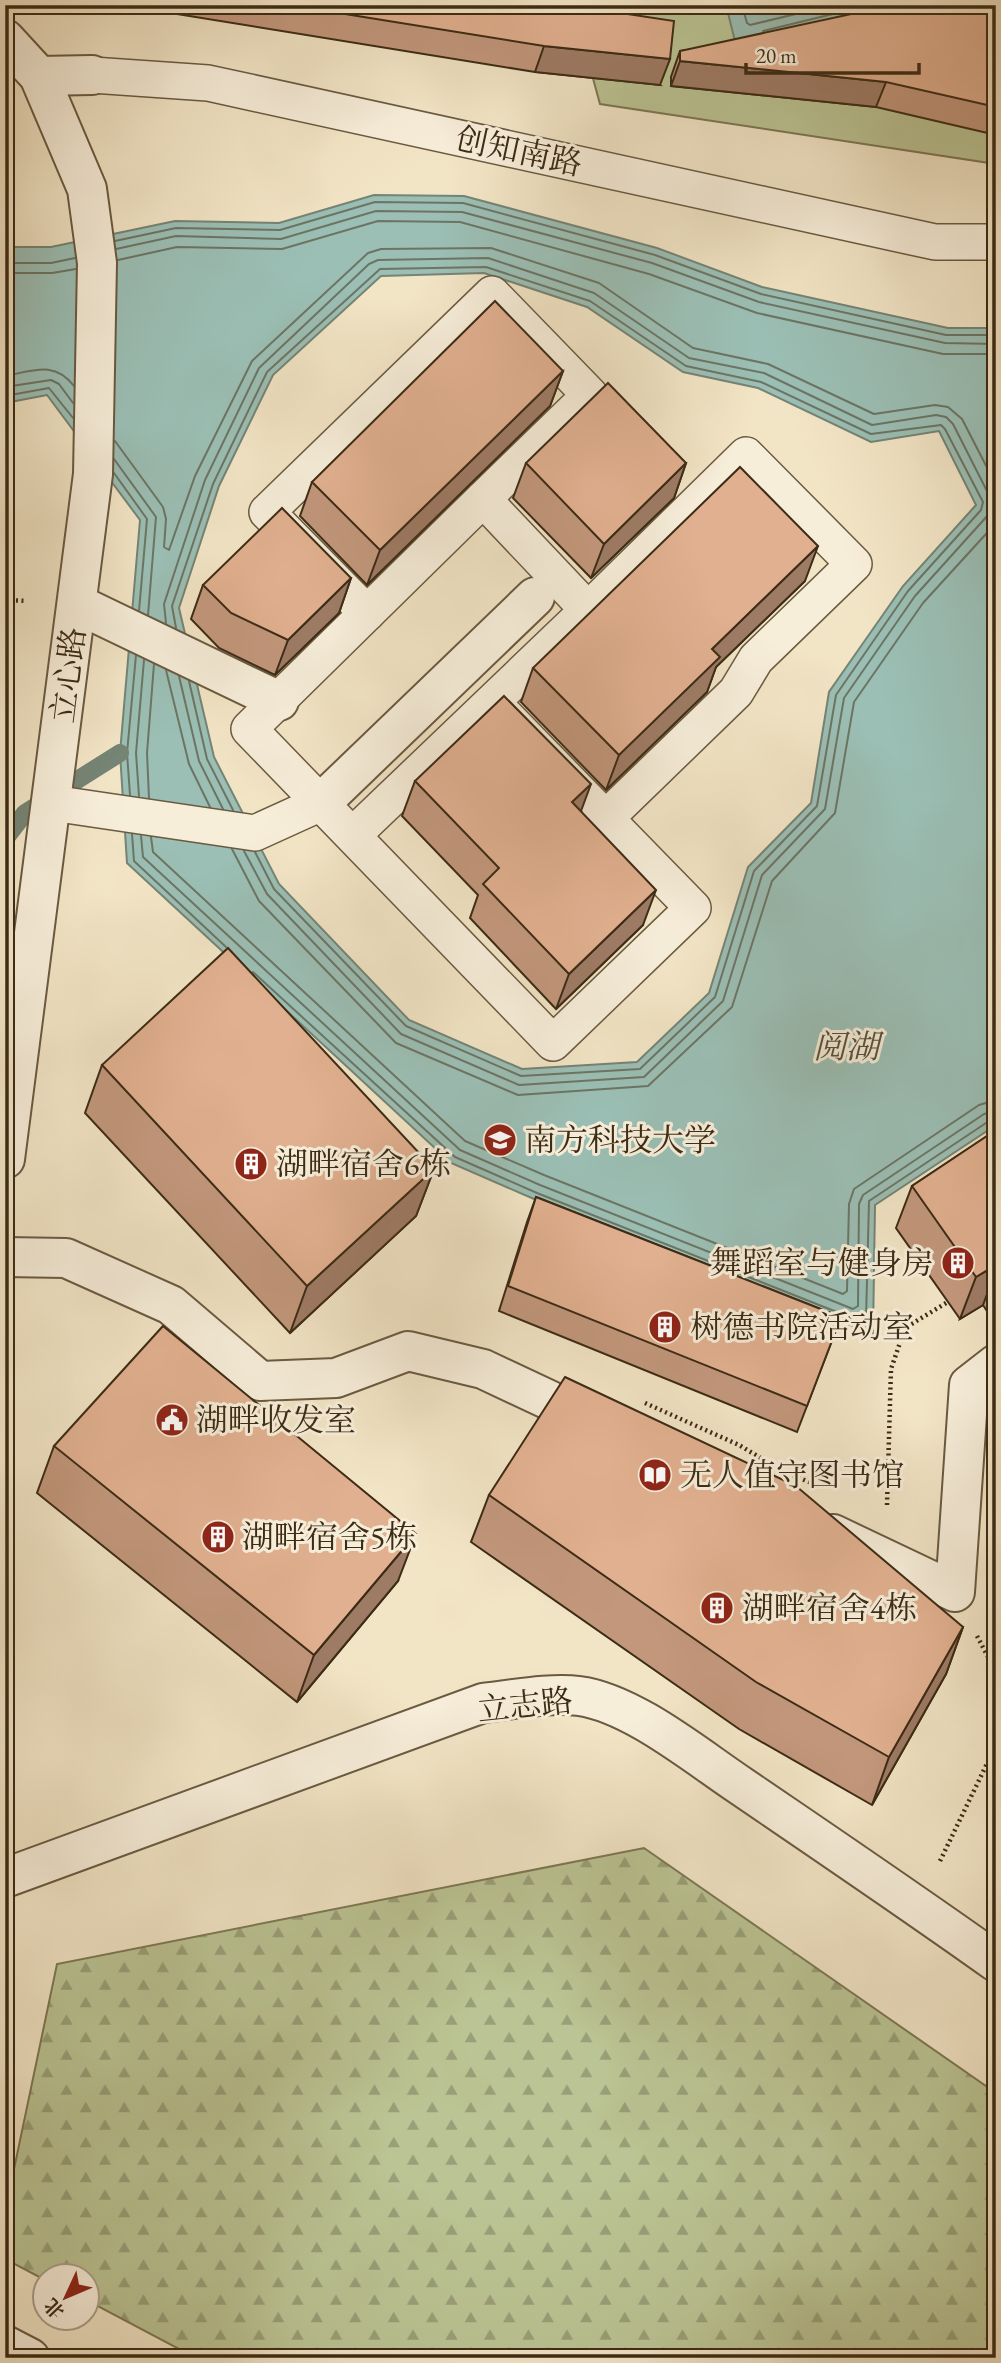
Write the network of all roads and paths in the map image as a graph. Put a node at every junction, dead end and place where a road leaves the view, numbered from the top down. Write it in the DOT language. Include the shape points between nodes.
graph roads {
  1 [pos="5,39"];
  2 [pos="92,75"];
  3 [pos="39,76"];
  4 [pos="996,242"];
  5 [pos="483,499"];
  6 [pos="536,597"];
  7 [pos="77,604"];
  8 [pos="589,610"];
  9 [pos="367,613"];
  10 [pos="279,701"];
  11 [pos="492,702"];
  12 [pos="52,803"];
  13 [pos="321,803"];
  14 [pos="606,818"];
  15 [pos="352,835"];
  16 [pos="5,1159"];
  17 [pos="5,1257"];
  18 [pos="962,1294"];
  19 [pos="996,1364"];
  20 [pos="634,1398"];
  21 [pos="632,1439"];
  22 [pos="823,1487"];
  23 [pos="887,1512"];
  24 [pos="806,1521"];
  25 [pos="996,1745"];
  26 [pos="5,1878"];
  27 [pos="918,1906"];
  28 [pos="996,1962"];
  29 [pos="5,2345"];
  30 [pos="30,2358"];
  1 -- 3 [label="street, 立心路"];
  2 -- 3 [label="street, 创知南路"];
  2 -- 4 [label="lane, 创知南路" via="208,83 934,242"];
  3 -- 7 [label="street, 立心路" via="87,189 97,263 93,474"];
  5 -- 8 [label="lane"];
  5 -- 9 [label="lane"];
  5 -- 9 [label="lane" via="590,395 492,294 267,512"];
  6 -- 13 [label="street"];
  7 -- 10 [label="street"];
  7 -- 12 [label="street, 立心路"];
  8 -- 11 [label="lane"];
  8 -- 14 [label="lane" via="747,455 854,564 756,659 736,692"];
  9 -- 10 [label="lane"];
  10 -- 13 [label="lane" via="250,729"];
  11 -- 14 [label="lane"];
  11 -- 15 [label="lane"];
  12 -- 13 [label="lane" via="255,833"];
  12 -- 16 [label="street, 立心路"];
  13 -- 15 [label="lane"];
  14 -- 15 [label="lane" via="693,908 553,1043"];
  17 -- 21 [label="street" via="66,1258 171,1305 260,1381 336,1378 408,1350 484,1369"];
  18 -- 23 [label="path" via="905,1328 891,1369"];
  19 -- 24 [label="street" via="969,1385 955,1592"];
  20 -- 22 [label="path"];
  25 -- 27 [label="path"];
  26 -- 27 [label="street, 立志路" via="483,1703 578,1696 624,1710"];
  27 -- 28 [label="street, 立志路"];
  29 -- 30 [label="street"];
}
